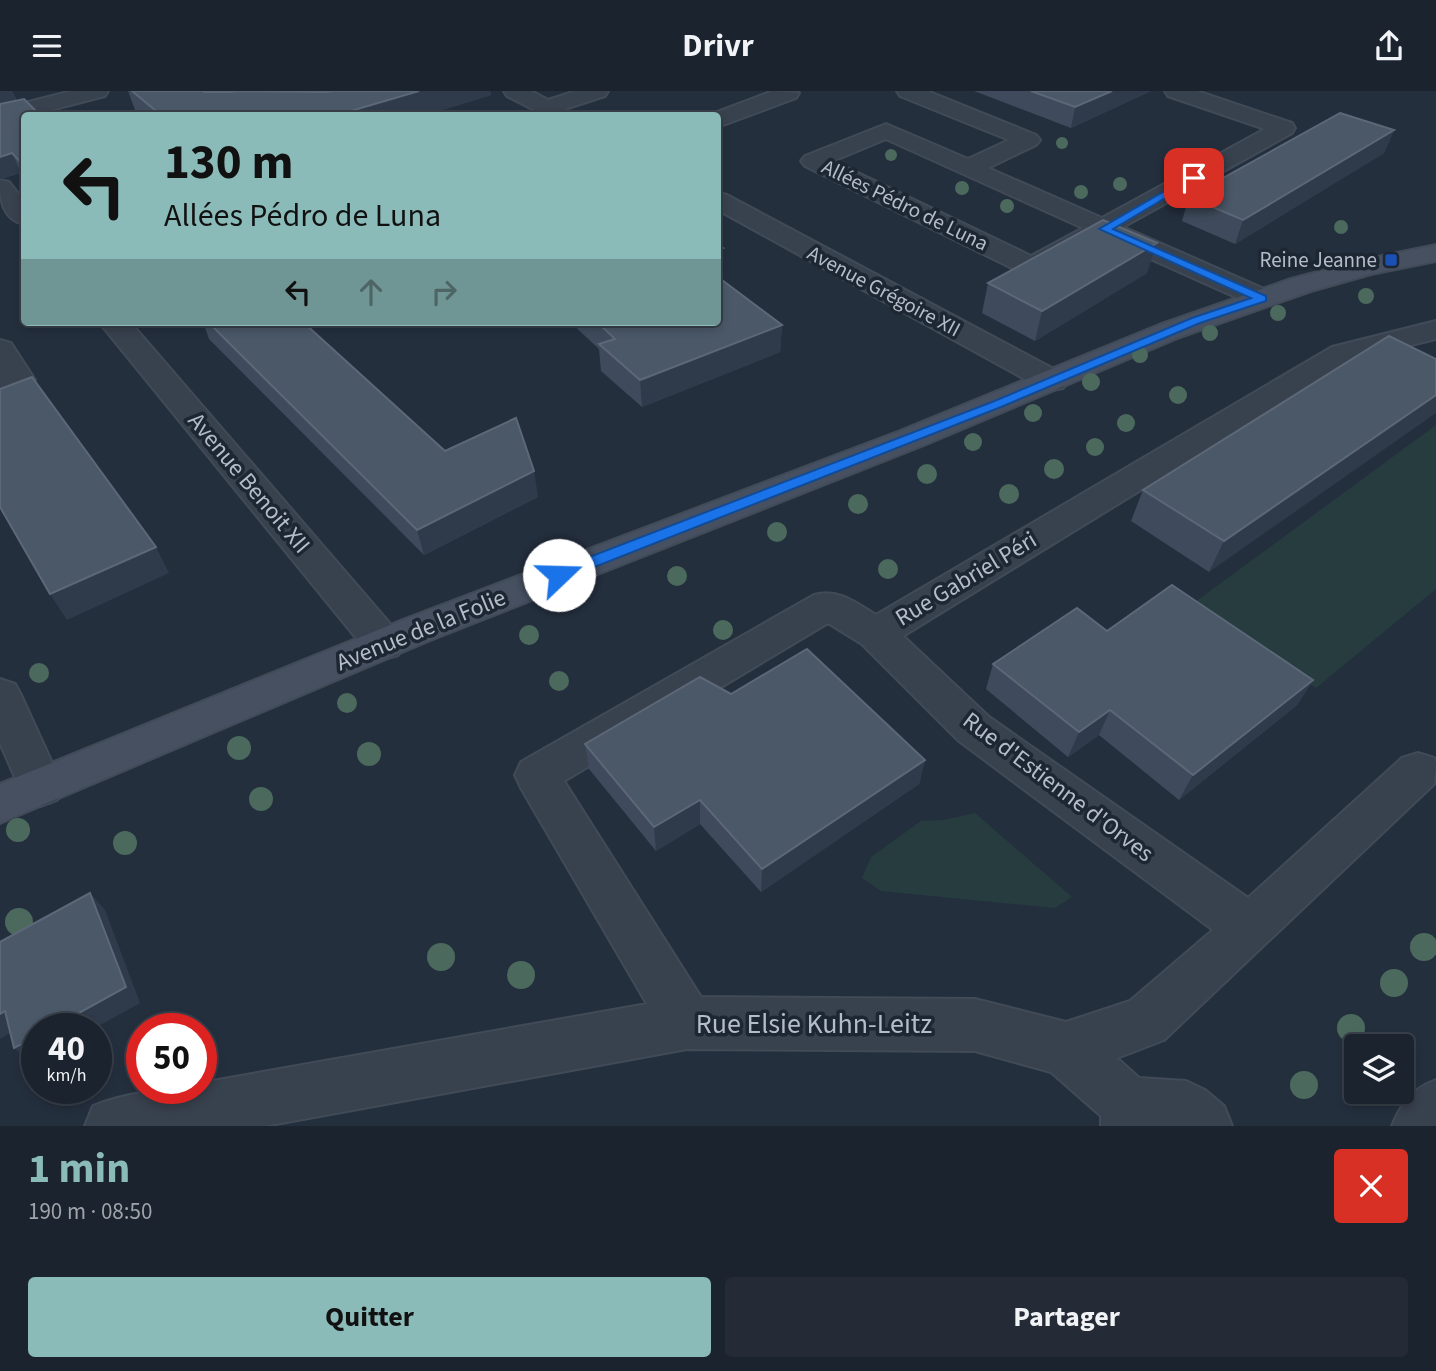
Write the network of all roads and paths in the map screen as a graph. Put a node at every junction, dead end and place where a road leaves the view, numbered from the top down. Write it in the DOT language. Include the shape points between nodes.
graph roads {
  1 [pos="97,91"];
  2 [pos="515,91"];
  3 [pos="597,91"];
  4 [pos="908,91"];
  5 [pos="1176,91"];
  6 [pos="788,93"];
  7 [pos="553,112"];
  8 [pos="0,116"];
  9 [pos="721,119"];
  10 [pos="968,168"];
  11 [pos="0,187"];
  12 [pos="721,202"];
  13 [pos="21,212"];
  14 [pos="1104,229"];
  15 [pos="1436,253"];
  16 [pos="1261,298"];
  17 [pos="117,326"];
  18 [pos="1436,330"];
  19 [pos="0,349"];
  20 [pos="1052,381"];
  21 [pos="0,387"];
  22 [pos="876,633"];
  23 [pos="384,644"];
  24 [pos="0,695"];
  25 [pos="1418,771"];
  26 [pos="41,786"];
  27 [pos="0,804"];
  28 [pos="1250,928"];
  29 [pos="687,1023"];
  30 [pos="1066,1049"];
  31 [pos="1436,1107"];
  32 [pos="1129,1115"];
  33 [pos="113,1126"];
  34 [pos="1204,1126"];
  35 [pos="1420,1126"];
  1 -- 8 [label="street"];
  2 -- 7 [label="street"];
  3 -- 7 [label="street"];
  4 -- 10 [label="street" via="1028,140"];
  5 -- 14 [label="street" via="1284,128"];
  6 -- 9 [label="street"];
  10 -- 14 [label="street, Allées Pédro de Luna"];
  10 -- 14 [label="street, Allées Pédro de Luna" via="886,131 813,161 1032,267"];
  11 -- 13 [label="street"];
  12 -- 20 [label="street, Avenue Grégoire XII"];
  14 -- 16 [label="street, Allées Pédro de Luna"];
  15 -- 16 [label="main road, Avenue de la Folie" via="1319,278"];
  16 -- 20 [label="main road, Avenue de la Folie"];
  17 -- 23 [label="street, Avenue Benoit XII"];
  18 -- 22 [label="street, Rue Gabriel Péri" via="1343,353"];
  19 -- 21 [label="street" via="20,380"];
  20 -- 23 [label="main road, Avenue de la Folie"];
  22 -- 28 [label="street, Rue d'Estienne d'Orves" via="974,729"];
  22 -- 29 [label="street, Rue Gabriel Péri" via="828,605 537,775"];
  23 -- 26 [label="main road, Avenue de la Folie"];
  24 -- 26 [label="street"];
  25 -- 28 [label="street"];
  26 -- 27 [label="main road, Avenue de la Folie"];
  28 -- 30 [label="street" via="1146,1022"];
  29 -- 30 [label="street, Rue Elsie Kuhn-Leitz" via="975,1025"];
  29 -- 33 [label="street, Rue Elsie Kuhn-Leitz"];
  30 -- 32 [label="street"];
  31 -- 35 [label="street"];
  32 -- 34 [label="street" via="1186,1109"];
}
